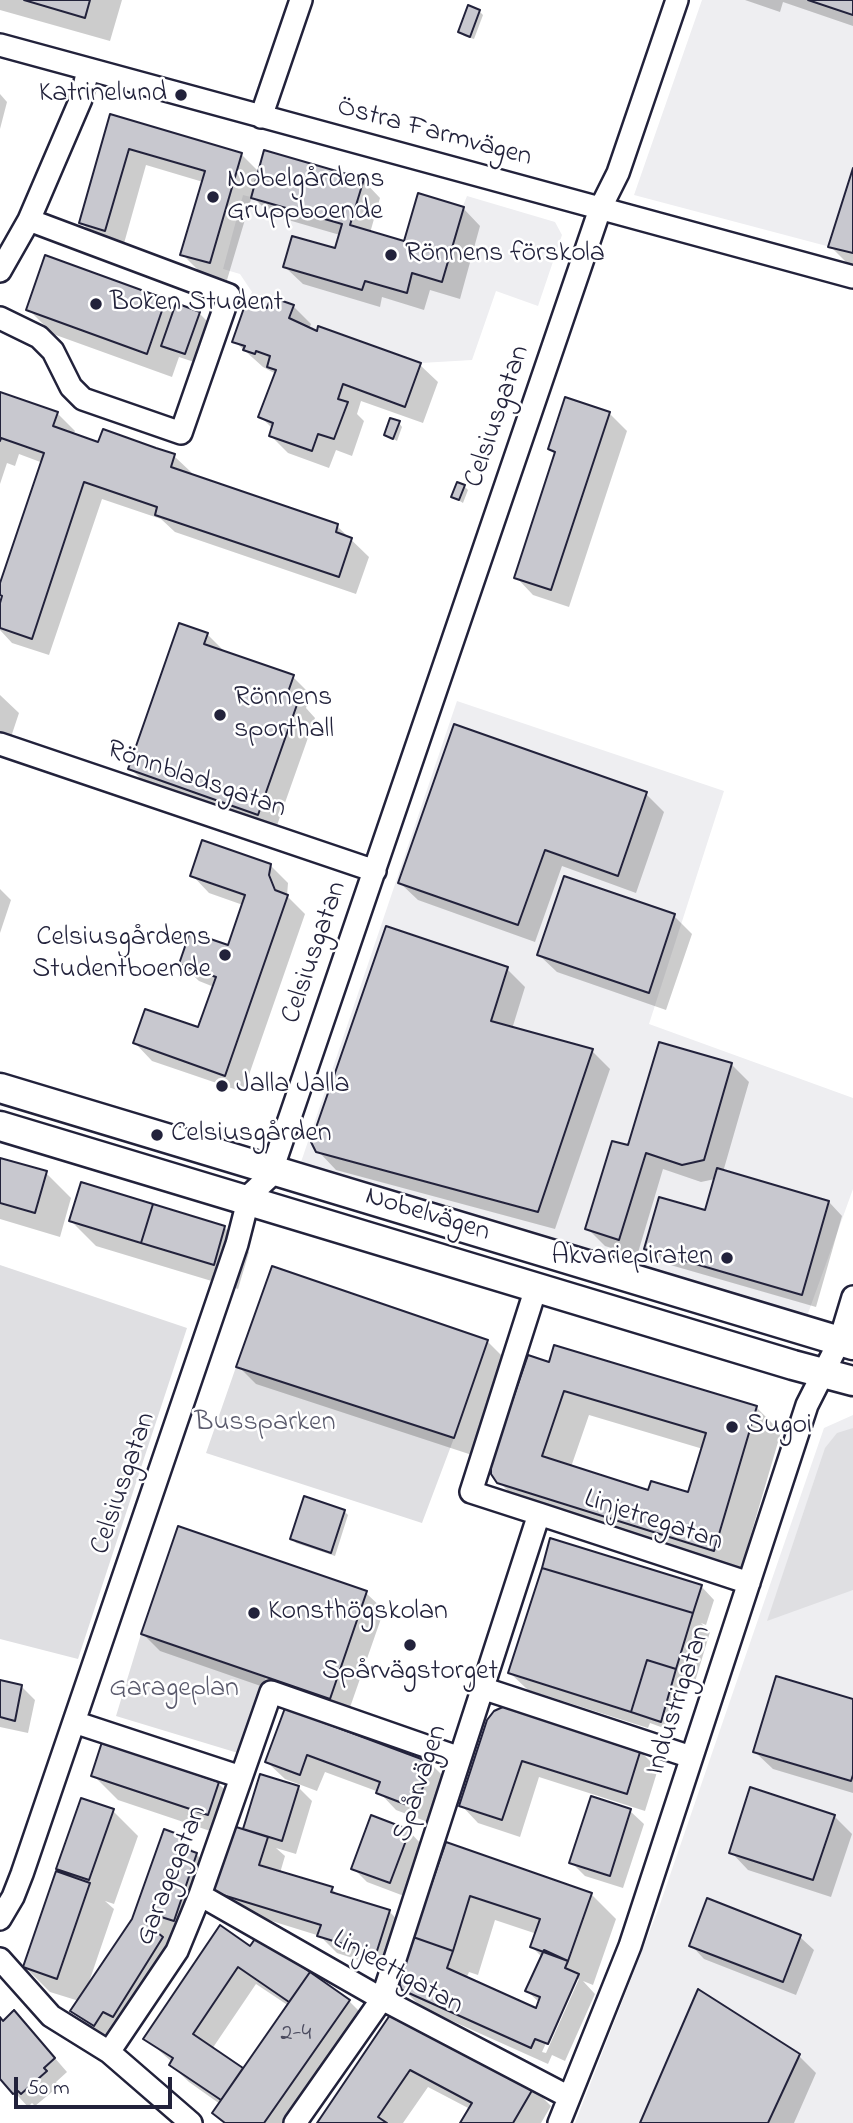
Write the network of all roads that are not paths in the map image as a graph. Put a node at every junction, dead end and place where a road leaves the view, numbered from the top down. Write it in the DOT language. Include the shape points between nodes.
graph roads {
  1 [pos="301,0"];
  2 [pos="677,0"];
  3 [pos="0,45"];
  4 [pos="88,70"];
  5 [pos="261,117"];
  6 [pos="600,209"];
  7 [pos="29,220"];
  8 [pos="0,271"];
  9 [pos="853,277"];
  10 [pos="0,318"];
  11 [pos="0,744"];
  12 [pos="374,871"];
  13 [pos="0,1088"];
  14 [pos="0,1126"];
  15 [pos="272,1170"];
  16 [pos="248,1201"];
  17 [pos="536,1288"];
  18 [pos="853,1297"];
  19 [pos="846,1343"];
  20 [pos="822,1373"];
  21 [pos="853,1381"];
  22 [pos="539,1514"];
  23 [pos="749,1584"];
  24 [pos="482,1688"];
  25 [pos="74,1722"];
  26 [pos="691,1757"];
  27 [pos="460,1758"];
  28 [pos="241,1777"];
  29 [pos="200,1895"];
  30 [pos="0,1919"];
  31 [pos="0,1959"];
  32 [pos="382,1999"];
  33 [pos="109,2052"];
  34 [pos="569,2097"];
  35 [pos="191,2123"];
  36 [pos="295,2123"];
  37 [pos="559,2123"];
  1 -- 5 [label="street"];
  2 -- 6 [label="street, Celsiusgatan" via="618,173"];
  3 -- 4 [label="street, Östra Farmvägen"];
  4 -- 5 [label="street, Östra Farmvägen"];
  4 -- 7 [label="street" via="81,99"];
  5 -- 6 [label="street, Östra Farmvägen"];
  6 -- 9 [label="street, Östra Farmvägen"];
  6 -- 12 [label="street, Celsiusgatan"];
  7 -- 8 [label="street"];
  7 -- 10 [label="street" via="229,295 181,433 83,399 39,337"];
  11 -- 12 [label="street, Rönnbladsgatan"];
  12 -- 15 [label="street, Celsiusgatan"];
  13 -- 15 [label="main road, Nobelvägen"];
  14 -- 16 [label="main road, Nobelvägen"];
  15 -- 16 [label="street, Celsiusgatan"];
  15 -- 19 [label="main road, Nobelvägen"];
  16 -- 17 [label="main road, Nobelvägen"];
  16 -- 25 [label="street, Celsiusgatan"];
  17 -- 20 [label="main road, Nobelvägen"];
  17 -- 22 [label="street" via="471,1492"];
  18 -- 19 [label="street, Industrigatan"];
  19 -- 20 [label="street, Industrigatan"];
  20 -- 21 [label="main road, Nobelvägen"];
  20 -- 23 [label="street, Industrigatan" via="807,1405"];
  22 -- 23 [label="street, Linjetregatan"];
  22 -- 24 [label="street, Spårvägen"];
  23 -- 26 [label="street, Industrigatan"];
  24 -- 26 [label="street"];
  24 -- 27 [label="street, Spårvägen"];
  25 -- 28 [label="street"];
  25 -- 30 [label="street, Celsiusgatan" via="22,1874"];
  26 -- 34 [label="street, Industrigatan" via="630,1946"];
  27 -- 28 [label="street, Garagegatan" via="271,1692"];
  27 -- 32 [label="street, Spårvägen"];
  28 -- 29 [label="street, Garagegatan"];
  29 -- 32 [label="street, Linjeettgatan"];
  29 -- 33 [label="street, Garagegatan" via="177,1951"];
  31 -- 33 [label="street" via="51,2016"];
  32 -- 34 [label="street, Linjeettgatan"];
  32 -- 36 [label="street, Spårvägen"];
  33 -- 35 [label="street"];
  34 -- 37 [label="street, Industrigatan"];
}
